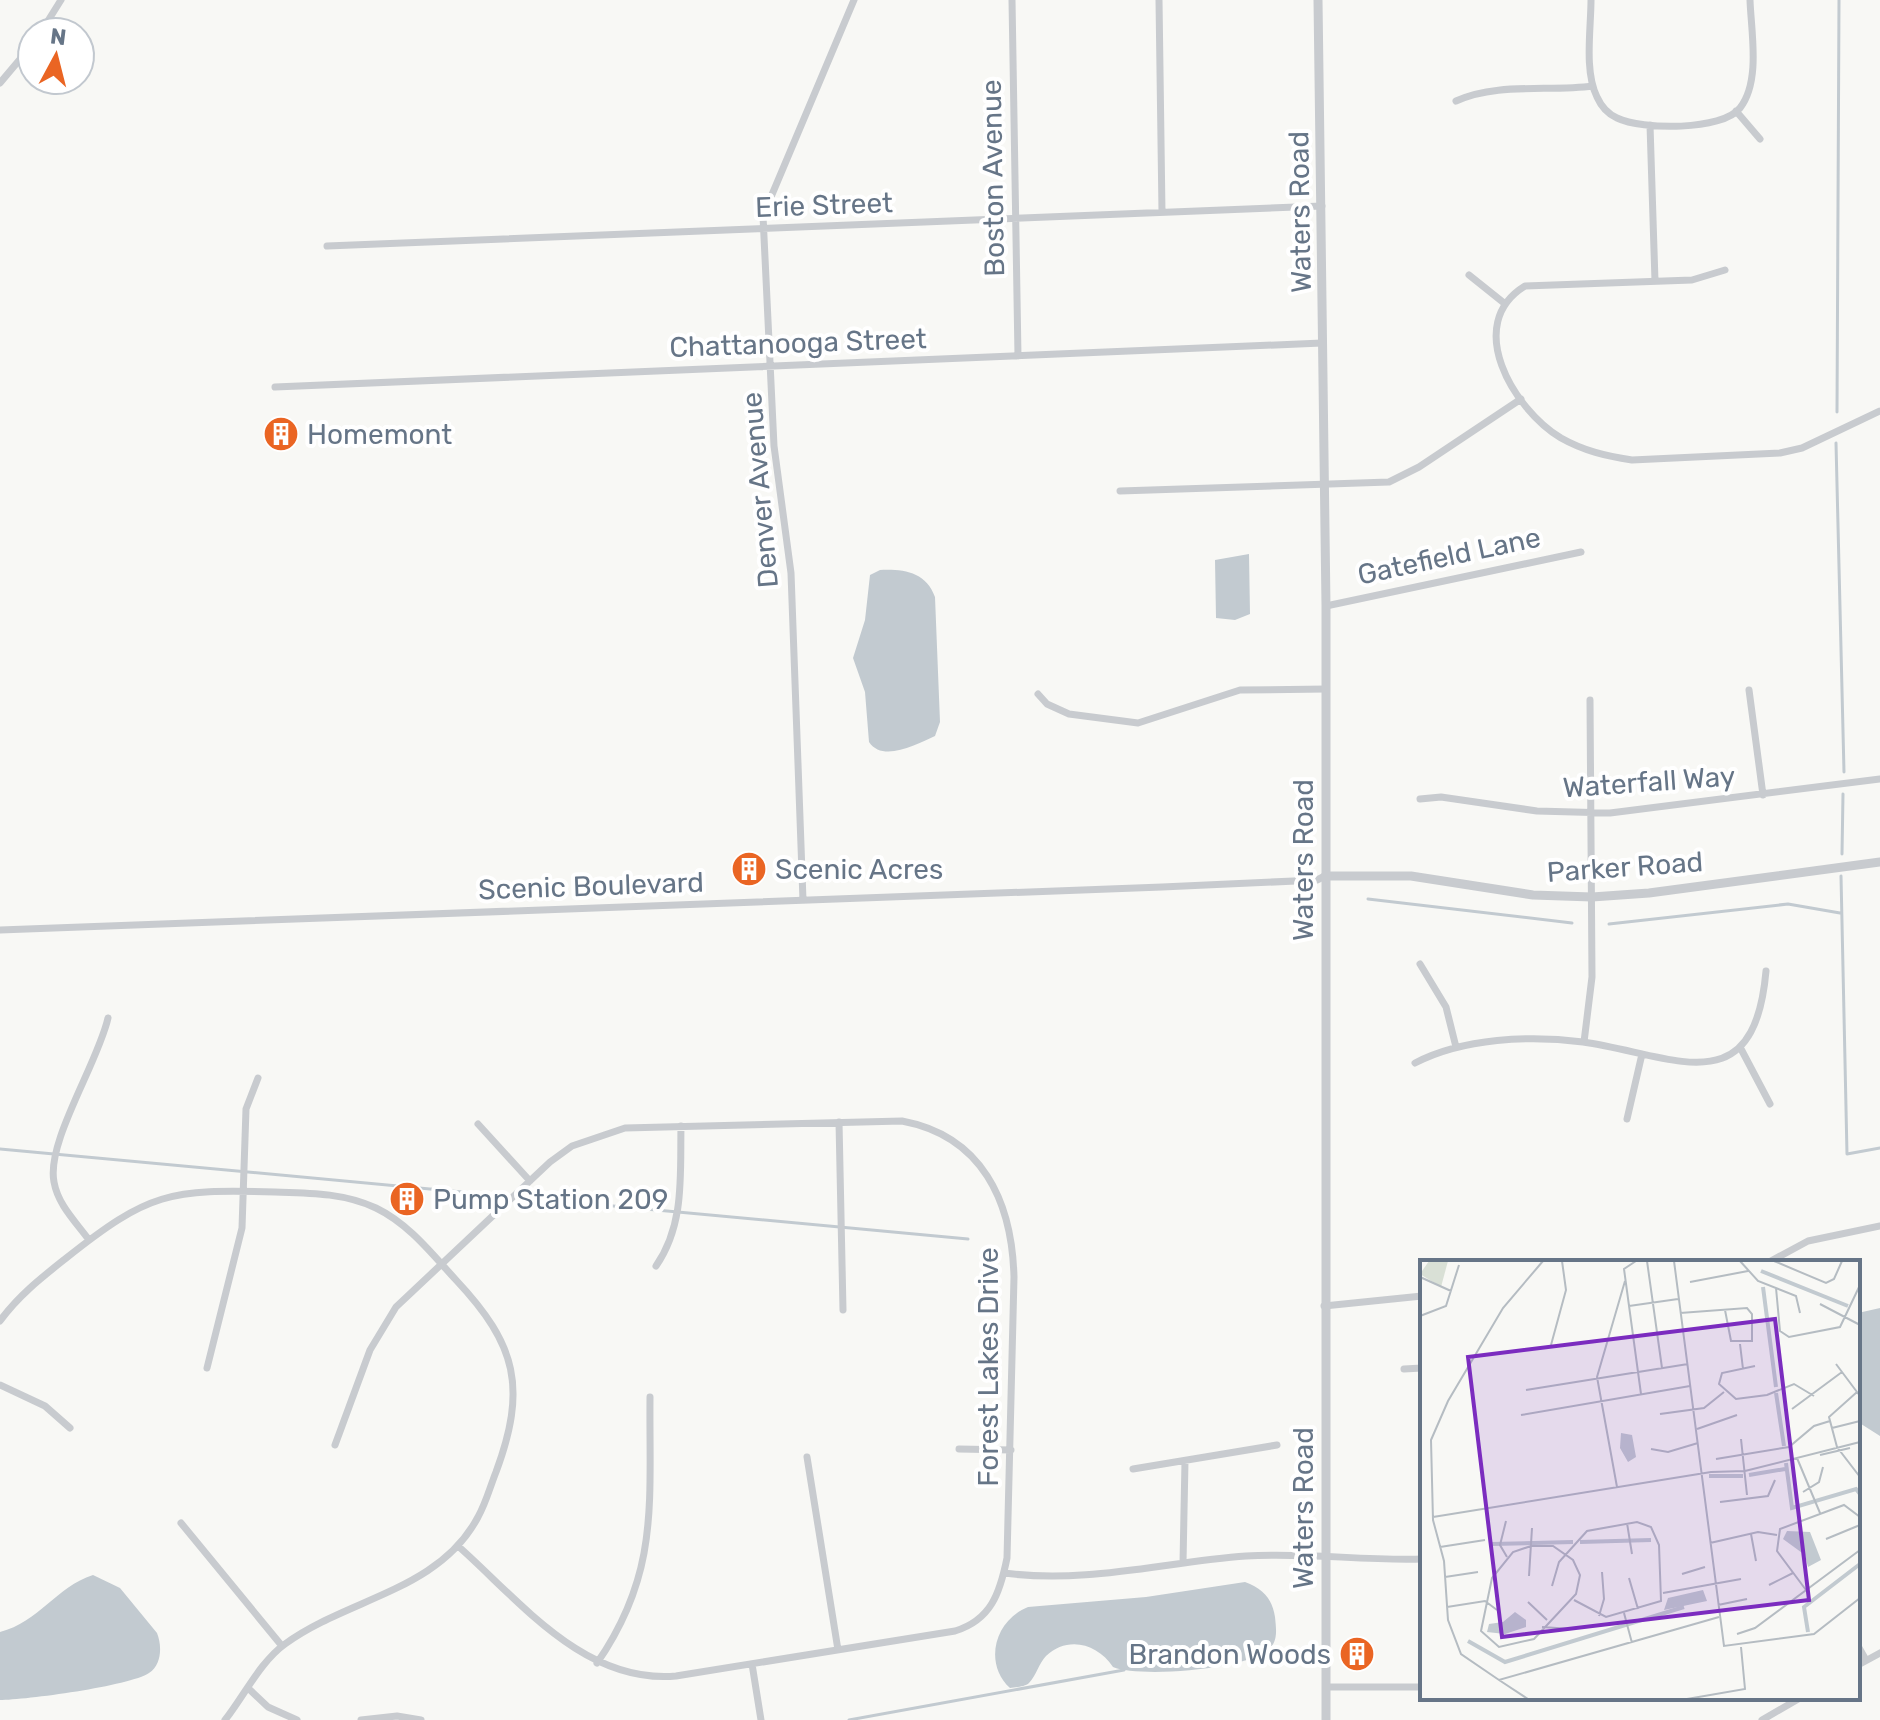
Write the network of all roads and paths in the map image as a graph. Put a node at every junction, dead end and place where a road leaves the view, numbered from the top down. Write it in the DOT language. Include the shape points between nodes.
graph roads {
  1 [pos="854,0"];
  2 [pos="1012,0"];
  3 [pos="1159,0"];
  4 [pos="1318,0"];
  5 [pos="1591,0"];
  6 [pos="1750,0"];
  7 [pos="16,64"];
  8 [pos="0,83"];
  9 [pos="1593,86"];
  10 [pos="1456,101"];
  11 [pos="1736,111"];
  12 [pos="1650,125"];
  13 [pos="1760,139"];
  14 [pos="1322,206"];
  15 [pos="1162,212"];
  16 [pos="1016,218"];
  17 [pos="763,229"];
  18 [pos="327,246"];
  19 [pos="1725,270"];
  20 [pos="1469,275"];
  21 [pos="1655,281"];
  22 [pos="1504,303"];
  23 [pos="1322,343"];
  24 [pos="1018,356"];
  25 [pos="771,367"];
  26 [pos="275,387"];
  27 [pos="1521,399"];
  28 [pos="1880,411"];
  29 [pos="1325,484"];
  30 [pos="1120,491"];
  31 [pos="1581,552"];
  32 [pos="1326,606"];
  33 [pos="1326,689"];
  34 [pos="1749,690"];
  35 [pos="1038,694"];
  36 [pos="1590,700"];
  37 [pos="1880,779"];
  38 [pos="1763,795"];
  39 [pos="1420,799"];
  40 [pos="1592,813"];
  41 [pos="1880,862"];
  42 [pos="1325,876"];
  43 [pos="1592,897"];
  44 [pos="803,900"];
  45 [pos="0,930"];
  46 [pos="1420,964"];
  47 [pos="1766,971"];
  48 [pos="108,1018"];
  49 [pos="1584,1042"];
  50 [pos="1456,1047"];
  51 [pos="1740,1047"];
  52 [pos="1642,1054"];
  53 [pos="1415,1063"];
  54 [pos="258,1078"];
  55 [pos="1770,1104"];
  56 [pos="1627,1119"];
  57 [pos="839,1122"];
  58 [pos="478,1124"];
  59 [pos="681,1126"];
  60 [pos="530,1181"];
  61 [pos="243,1191"];
  62 [pos="1880,1226"];
  63 [pos="89,1240"];
  64 [pos="1773,1260"];
  65 [pos="442,1264"];
  66 [pos="656,1266"];
  67 [pos="1420,1296"];
  68 [pos="1324,1306"];
  69 [pos="843,1310"];
  70 [pos="0,1321"];
  71 [pos="207,1368"];
  72 [pos="1420,1368"];
  73 [pos="1404,1369"];
  74 [pos="0,1385"];
  75 [pos="650,1397"];
  76 [pos="70,1428"];
  77 [pos="335,1445"];
  78 [pos="1277,1445"];
  79 [pos="959,1449"];
  80 [pos="1011,1450"];
  81 [pos="807,1457"];
  82 [pos="1185,1461"];
  83 [pos="1133,1469"];
  84 [pos="181,1523"];
  85 [pos="458,1546"];
  86 [pos="1325,1554"];
  87 [pos="1420,1559"];
  88 [pos="1183,1563"];
  89 [pos="1004,1573"];
  90 [pos="282,1646"];
  91 [pos="838,1650"];
  92 [pos="1860,1650"];
  93 [pos="1880,1653"];
  94 [pos="1866,1660"];
  95 [pos="597,1663"];
  96 [pos="752,1664"];
  97 [pos="1860,1664"];
  98 [pos="1327,1687"];
  99 [pos="1420,1687"];
  100 [pos="249,1689"];
  101 [pos="1797,1700"];
  102 [pos="225,1720"];
  103 [pos="297,1720"];
  104 [pos="361,1720"];
  105 [pos="421,1720"];
  106 [pos="761,1720"];
  107 [pos="1326,1720"];
  108 [pos="1762,1720"];
  1 -- 17 [label="street, Denver Avenue" via="765,208"];
  2 -- 16 [label="street, Boston Avenue"];
  3 -- 15 [label="street"];
  4 -- 14 [label="street, Waters Road"];
  5 -- 9 [label="street"];
  6 -- 11 [label="street" via="1752,75 1748,94"];
  7 -- 8 [label="street"];
  9 -- 10 [label="street" via="1475,92"];
  9 -- 12 [label="street" via="1605,111"];
  11 -- 12 [label="street" via="1704,124"];
  11 -- 13 [label="street"];
  12 -- 21 [label="street"];
  14 -- 15 [label="street, Erie Street"];
  14 -- 23 [label="street, Waters Road"];
  15 -- 16 [label="street, Erie Street"];
  16 -- 17 [label="street, Erie Street"];
  16 -- 24 [label="street, Boston Avenue"];
  17 -- 18 [label="street, Erie Street"];
  17 -- 25 [label="street, Denver Avenue"];
  19 -- 21 [label="street" via="1692,280"];
  20 -- 22 [label="street"];
  21 -- 22 [label="street" via="1539,283 1518,290"];
  22 -- 27 [label="street" via="1494,336 1502,365"];
  23 -- 24 [label="street, Chattanooga Street"];
  23 -- 29 [label="street, Waters Road"];
  24 -- 25 [label="street, Chattanooga Street"];
  25 -- 26 [label="street, Chattanooga Street"];
  25 -- 44 [label="street, Denver Avenue" via="774,446 792,588"];
  27 -- 28 [label="street" via="1558,436 1586,451 1632,460 1791,450"];
  27 -- 29 [label="street" via="1398,479"];
  29 -- 30 [label="street"];
  29 -- 32 [label="street, Waters Road"];
  31 -- 32 [label="street, Gatefield Lane"];
  32 -- 33 [label="street, Waters Road"];
  33 -- 35 [label="street" via="1240,690 1138,723 1069,714"];
  33 -- 42 [label="street, Waters Road"];
  34 -- 38 [label="street"];
  36 -- 40 [label="street"];
  37 -- 38 [label="street, Waterfall Way"];
  38 -- 40 [label="street, Waterfall Way"];
  39 -- 40 [label="street, Waterfall Way"];
  40 -- 43 [label="street"];
  41 -- 43 [label="street, Parker Road"];
  42 -- 43 [label="street, Parker Road" via="1411,876 1533,895"];
  42 -- 44 [label="street, Scenic Boulevard"];
  42 -- 68 [label="street, Waters Road"];
  43 -- 49 [label="street" via="1592,977"];
  44 -- 45 [label="street, Scenic Boulevard"];
  46 -- 50 [label="street" via="1446,1007"];
  47 -- 51 [label="street" via="1757,1023"];
  48 -- 63 [label="street" via="54,1163 53,1181 62,1204"];
  49 -- 50 [label="street" via="1540,1039"];
  49 -- 52 [label="street"];
  50 -- 53 [label="street"];
  51 -- 52 [label="street" via="1703,1063"];
  51 -- 55 [label="street"];
  52 -- 56 [label="street"];
  54 -- 61 [label="street" via="246,1109"];
  57 -- 59 [label="street, Forest Lakes Drive"];
  57 -- 69 [label="street"];
  57 -- 80 [label="street, Forest Lakes Drive" via="902,1121 937,1129 963,1145 987,1174 1014,1251"];
  58 -- 60 [label="street"];
  59 -- 60 [label="street, Forest Lakes Drive" via="625,1128 588,1139"];
  59 -- 66 [label="street" via="678,1213 671,1242"];
  60 -- 65 [label="street, Forest Lakes Drive"];
  61 -- 63 [label="street" via="195,1190 166,1196 126,1213"];
  61 -- 65 [label="street" via="321,1194 375,1207 407,1228"];
  61 -- 71 [label="street" via="242,1228"];
  62 -- 64 [label="street" via="1808,1241"];
  63 -- 70 [label="street" via="18,1298"];
  65 -- 77 [label="street, Forest Lakes Drive" via="383,1323"];
  65 -- 85 [label="street" via="495,1326 512,1376 505,1446 479,1516"];
  67 -- 68 [label="street"];
  68 -- 86 [label="street, Waters Road"];
  72 -- 73 [label="street"];
  74 -- 76 [label="street" via="45,1406"];
  75 -- 95 [label="street" via="644,1564 628,1613"];
  78 -- 82 [label="street"];
  79 -- 80 [label="street"];
  80 -- 89 [label="street, Forest Lakes Drive"];
  81 -- 91 [label="street"];
  82 -- 83 [label="street"];
  82 -- 88 [label="street"];
  84 -- 90 [label="street"];
  85 -- 90 [label="street" via="423,1575"];
  85 -- 95 [label="street, Forest Lakes Drive" via="575,1650"];
  86 -- 87 [label="street"];
  86 -- 88 [label="street"];
  86 -- 98 [label="street, Waters Road"];
  88 -- 89 [label="street" via="1078,1578"];
  89 -- 91 [label="street, Forest Lakes Drive" via="990,1609 965,1628"];
  90 -- 100 [label="street"];
  91 -- 96 [label="street, Forest Lakes Drive"];
  92 -- 94 [label="street"];
  93 -- 94 [label="street"];
  94 -- 97 [label="street"];
  95 -- 96 [label="street, Forest Lakes Drive" via="657,1678"];
  96 -- 106 [label="street"];
  98 -- 99 [label="street"];
  98 -- 107 [label="street, Waters Road"];
  100 -- 102 [label="street"];
  100 -- 103 [label="street" via="268,1707"];
  101 -- 108 [label="street"];
  104 -- 105 [label="street"];
}
